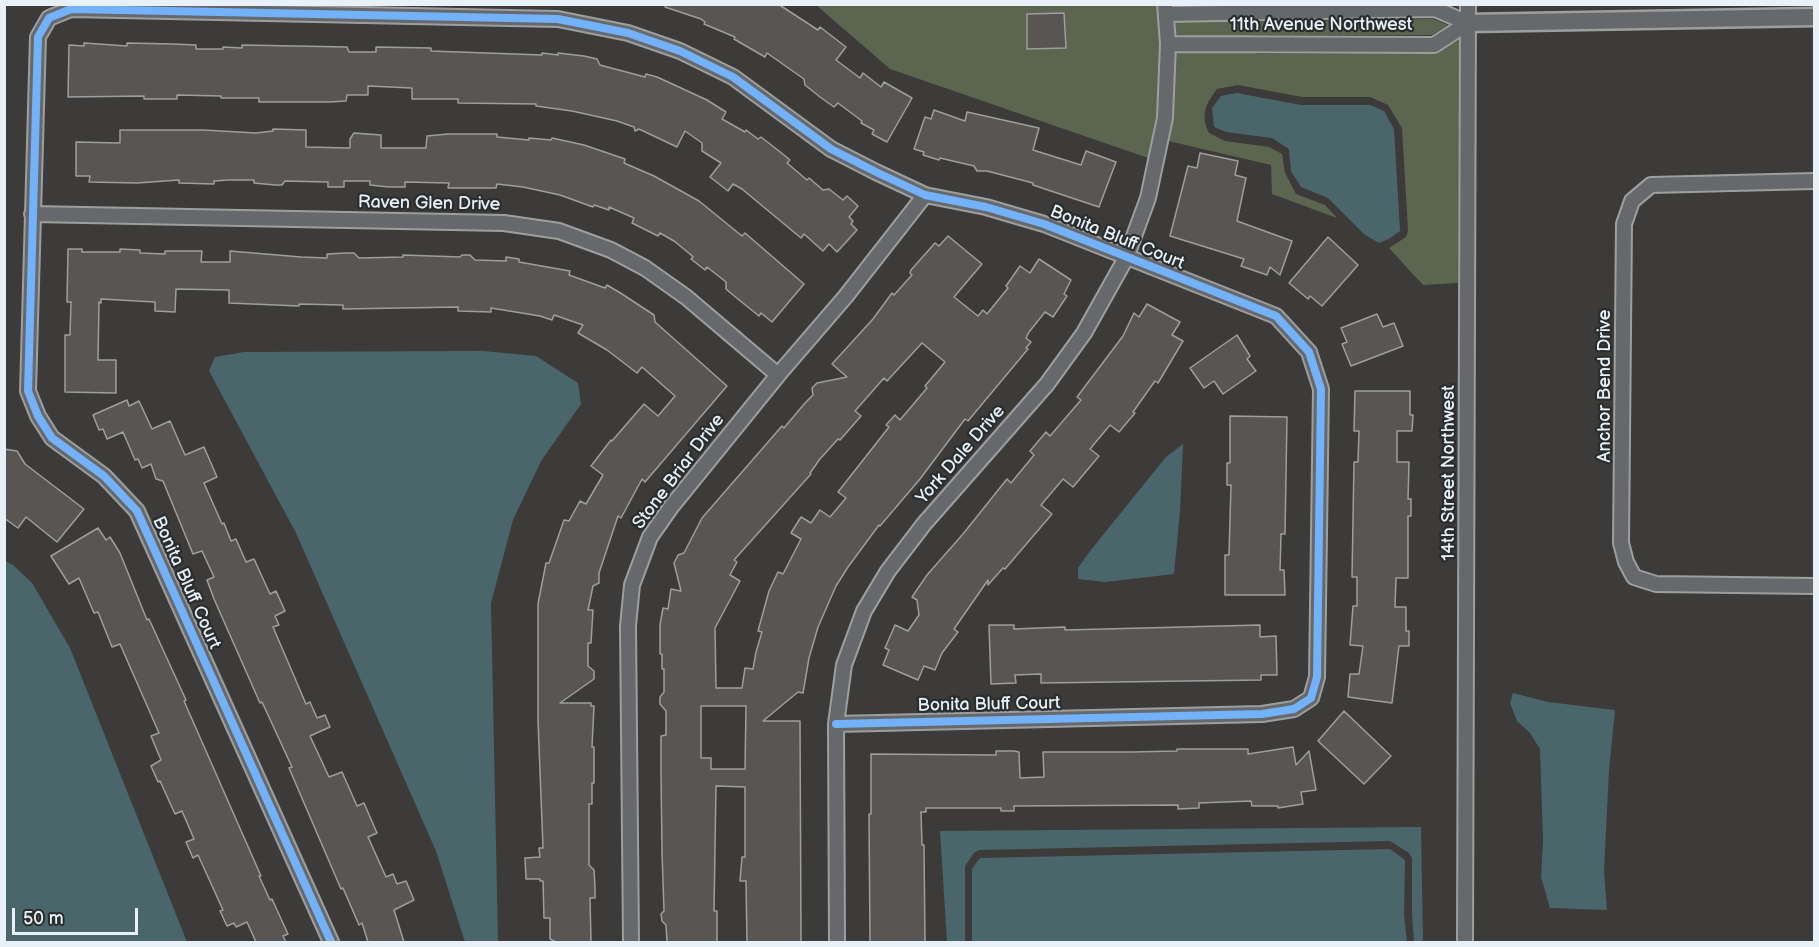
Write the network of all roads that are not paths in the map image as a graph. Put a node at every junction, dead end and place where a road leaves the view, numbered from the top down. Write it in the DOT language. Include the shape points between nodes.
graph roads {
  1 [pos="1468,4"];
  2 [pos="1166,9"];
  3 [pos="1815,17"];
  4 [pos="1468,23"];
  5 [pos="1168,44"];
  6 [pos="1815,181"];
  7 [pos="925,195"];
  8 [pos="32,214"];
  9 [pos="1126,258"];
  10 [pos="778,375"];
  11 [pos="1815,586"];
  12 [pos="836,724"];
  13 [pos="331,942"];
  14 [pos="631,942"];
  15 [pos="837,942"];
  16 [pos="1465,942"];
  1 -- 4 [label="street, 14th Street Northwest"];
  2 -- 4 [label="street, 11th Avenue Northwest" via="1435,9"];
  2 -- 5 [label="street, York Dale Drive"];
  3 -- 4 [label="street, 11th Avenue Northwest"];
  4 -- 5 [label="street, 11th Avenue Northwest" via="1434,45"];
  4 -- 16 [label="street, 14th Street Northwest"];
  5 -- 9 [label="street, York Dale Drive" via="1165,118 1148,198"];
  6 -- 11 [label="street, Anchor Bend Drive" via="1651,185 1632,201 1624,224 1622,531 1626,562 1634,577 1656,584"];
  7 -- 8 [label="street, Bonita Bluff Court" via="831,149 733,77 680,51 628,33 558,19 71,9 49,18 38,38"];
  7 -- 9 [label="street, Bonita Bluff Court" via="1044,224"];
  7 -- 10 [label="street, Stone Briar Drive"];
  8 -- 10 [label="street, Raven Glen Drive" via="504,223 559,231 645,268 686,297"];
  8 -- 13 [label="street, Bonita Bluff Court" via="28,391 38,416 52,438 104,476 138,511"];
  9 -- 12 [label="street, York Dale Drive" via="1084,333 1047,384 924,524 888,571 864,611 844,664"];
  9 -- 12 [label="street, Bonita Bluff Court" via="1276,316 1309,352 1321,389 1317,677 1311,698 1294,710 1262,714"];
  10 -- 14 [label="street, Stone Briar Drive" via="650,537 632,585 628,626"];
  12 -- 15 [label="street, York Dale Drive"];
}
